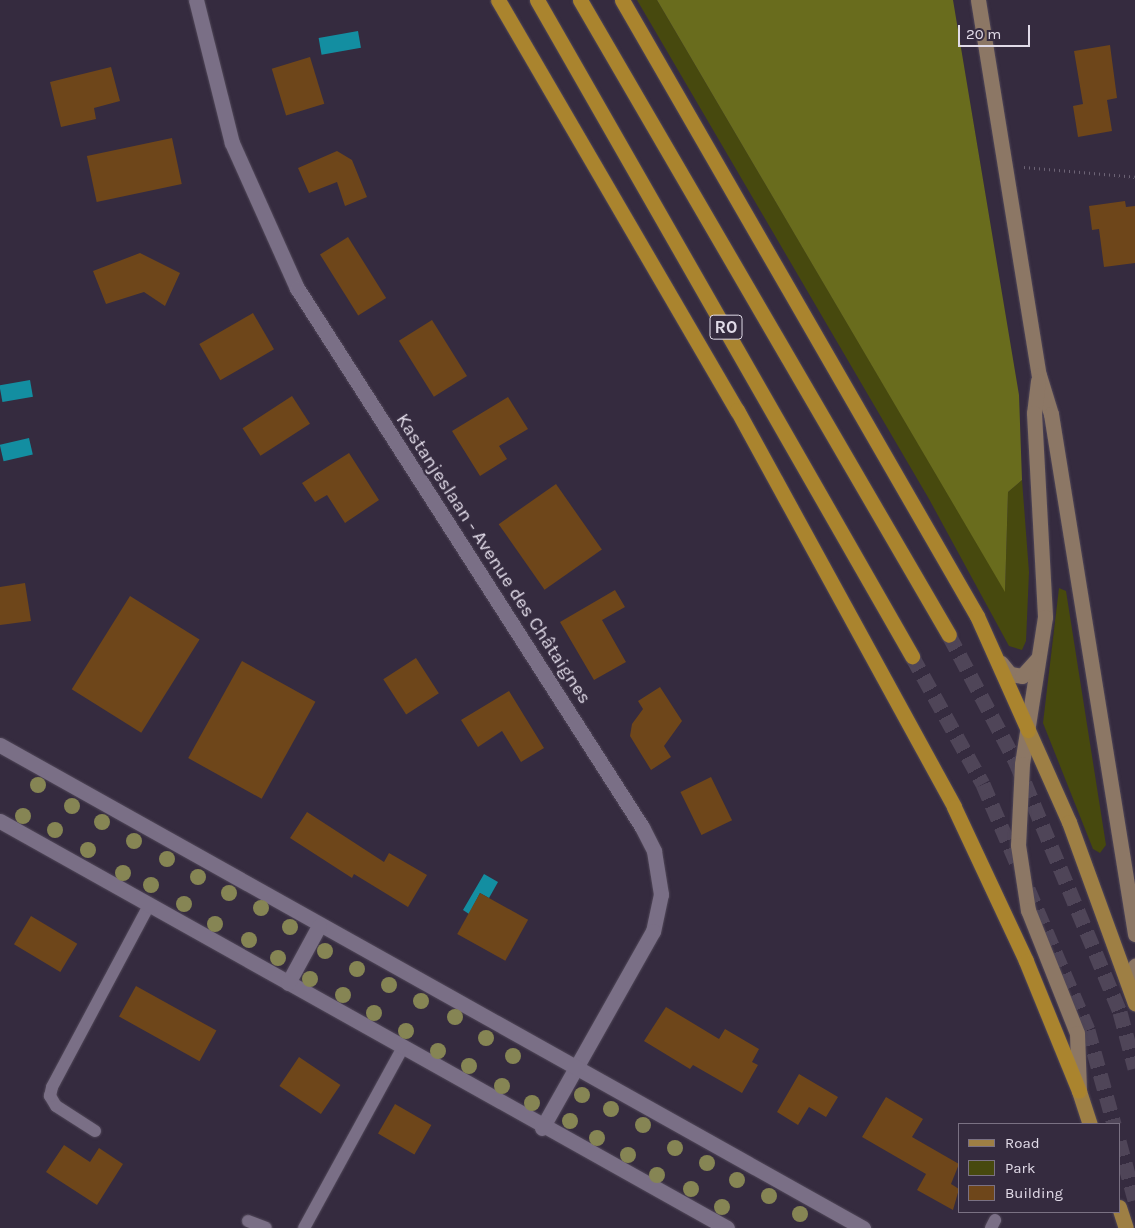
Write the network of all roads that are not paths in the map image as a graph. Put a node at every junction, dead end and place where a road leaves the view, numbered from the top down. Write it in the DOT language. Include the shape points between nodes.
graph roads {
  1 [pos="196,0"];
  2 [pos="498,0"];
  3 [pos="537,0"];
  4 [pos="580,0"];
  5 [pos="622,0"];
  6 [pos="978,0"];
  7 [pos="1039,375"];
  8 [pos="949,635"];
  9 [pos="1039,654"];
  10 [pos="912,656"];
  11 [pos="1001,663"];
  12 [pos="1028,730"];
  13 [pos="0,745"];
  14 [pos="0,821"];
  15 [pos="149,905"];
  16 [pos="319,926"];
  17 [pos="1135,934"];
  18 [pos="1135,966"];
  19 [pos="288,983"];
  20 [pos="1130,986"];
  21 [pos="1135,1004"];
  22 [pos="402,1049"];
  23 [pos="576,1065"];
  24 [pos="1079,1091"];
  25 [pos="1090,1123"];
  26 [pos="542,1128"];
  27 [pos="95,1131"];
  28 [pos="1120,1210"];
  29 [pos="248,1220"];
  30 [pos="710,1224"];
  31 [pos="266,1228"];
  32 [pos="304,1228"];
  33 [pos="727,1228"];
  34 [pos="863,1228"];
  35 [pos="1126,1228"];
  1 -- 23 [label="street, Kastanjeslaan - Avenue des Châtaignes" via="232,144 297,288 654,851 661,894 653,931"];
  2 -- 24 [label="highway" via="737,410 954,807 1026,961"];
  3 -- 10 [label="highway, R0"];
  4 -- 8 [label="highway, R0"];
  5 -- 11 [label="highway" via="835,366"];
  6 -- 7 [label="main road"];
  7 -- 9 [label="main road" via="1034,413 1045,617"];
  7 -- 17 [label="main road" via="1051,414"];
  9 -- 11 [label="main road" via="1030,671 1022,676 1010,674"];
  9 -- 12 [label="main road"];
  11 -- 12 [label="highway" via="1005,682"];
  12 -- 20 [label="main road" via="1069,822"];
  12 -- 24 [label="main road" via="1017,819 1020,876 1033,925 1078,1034"];
  13 -- 16 [label="street"];
  14 -- 15 [label="street"];
  15 -- 19 [label="street"];
  15 -- 27 [label="lane" via="52,1087 50,1096 56,1106"];
  16 -- 19 [label="street"];
  16 -- 23 [label="street"];
  18 -- 20 [label="main road"];
  19 -- 22 [label="street"];
  20 -- 21 [label="main road"];
  22 -- 26 [label="street"];
  22 -- 32 [label="lane"];
  23 -- 26 [label="street, Kastanjeslaan - Avenue des Châtaignes"];
  23 -- 34 [label="street"];
  24 -- 25 [label="main road"];
  26 -- 30 [label="street"];
  28 -- 35 [label="main road"];
  29 -- 31 [label="lane"];
  30 -- 33 [label="street"];
}
